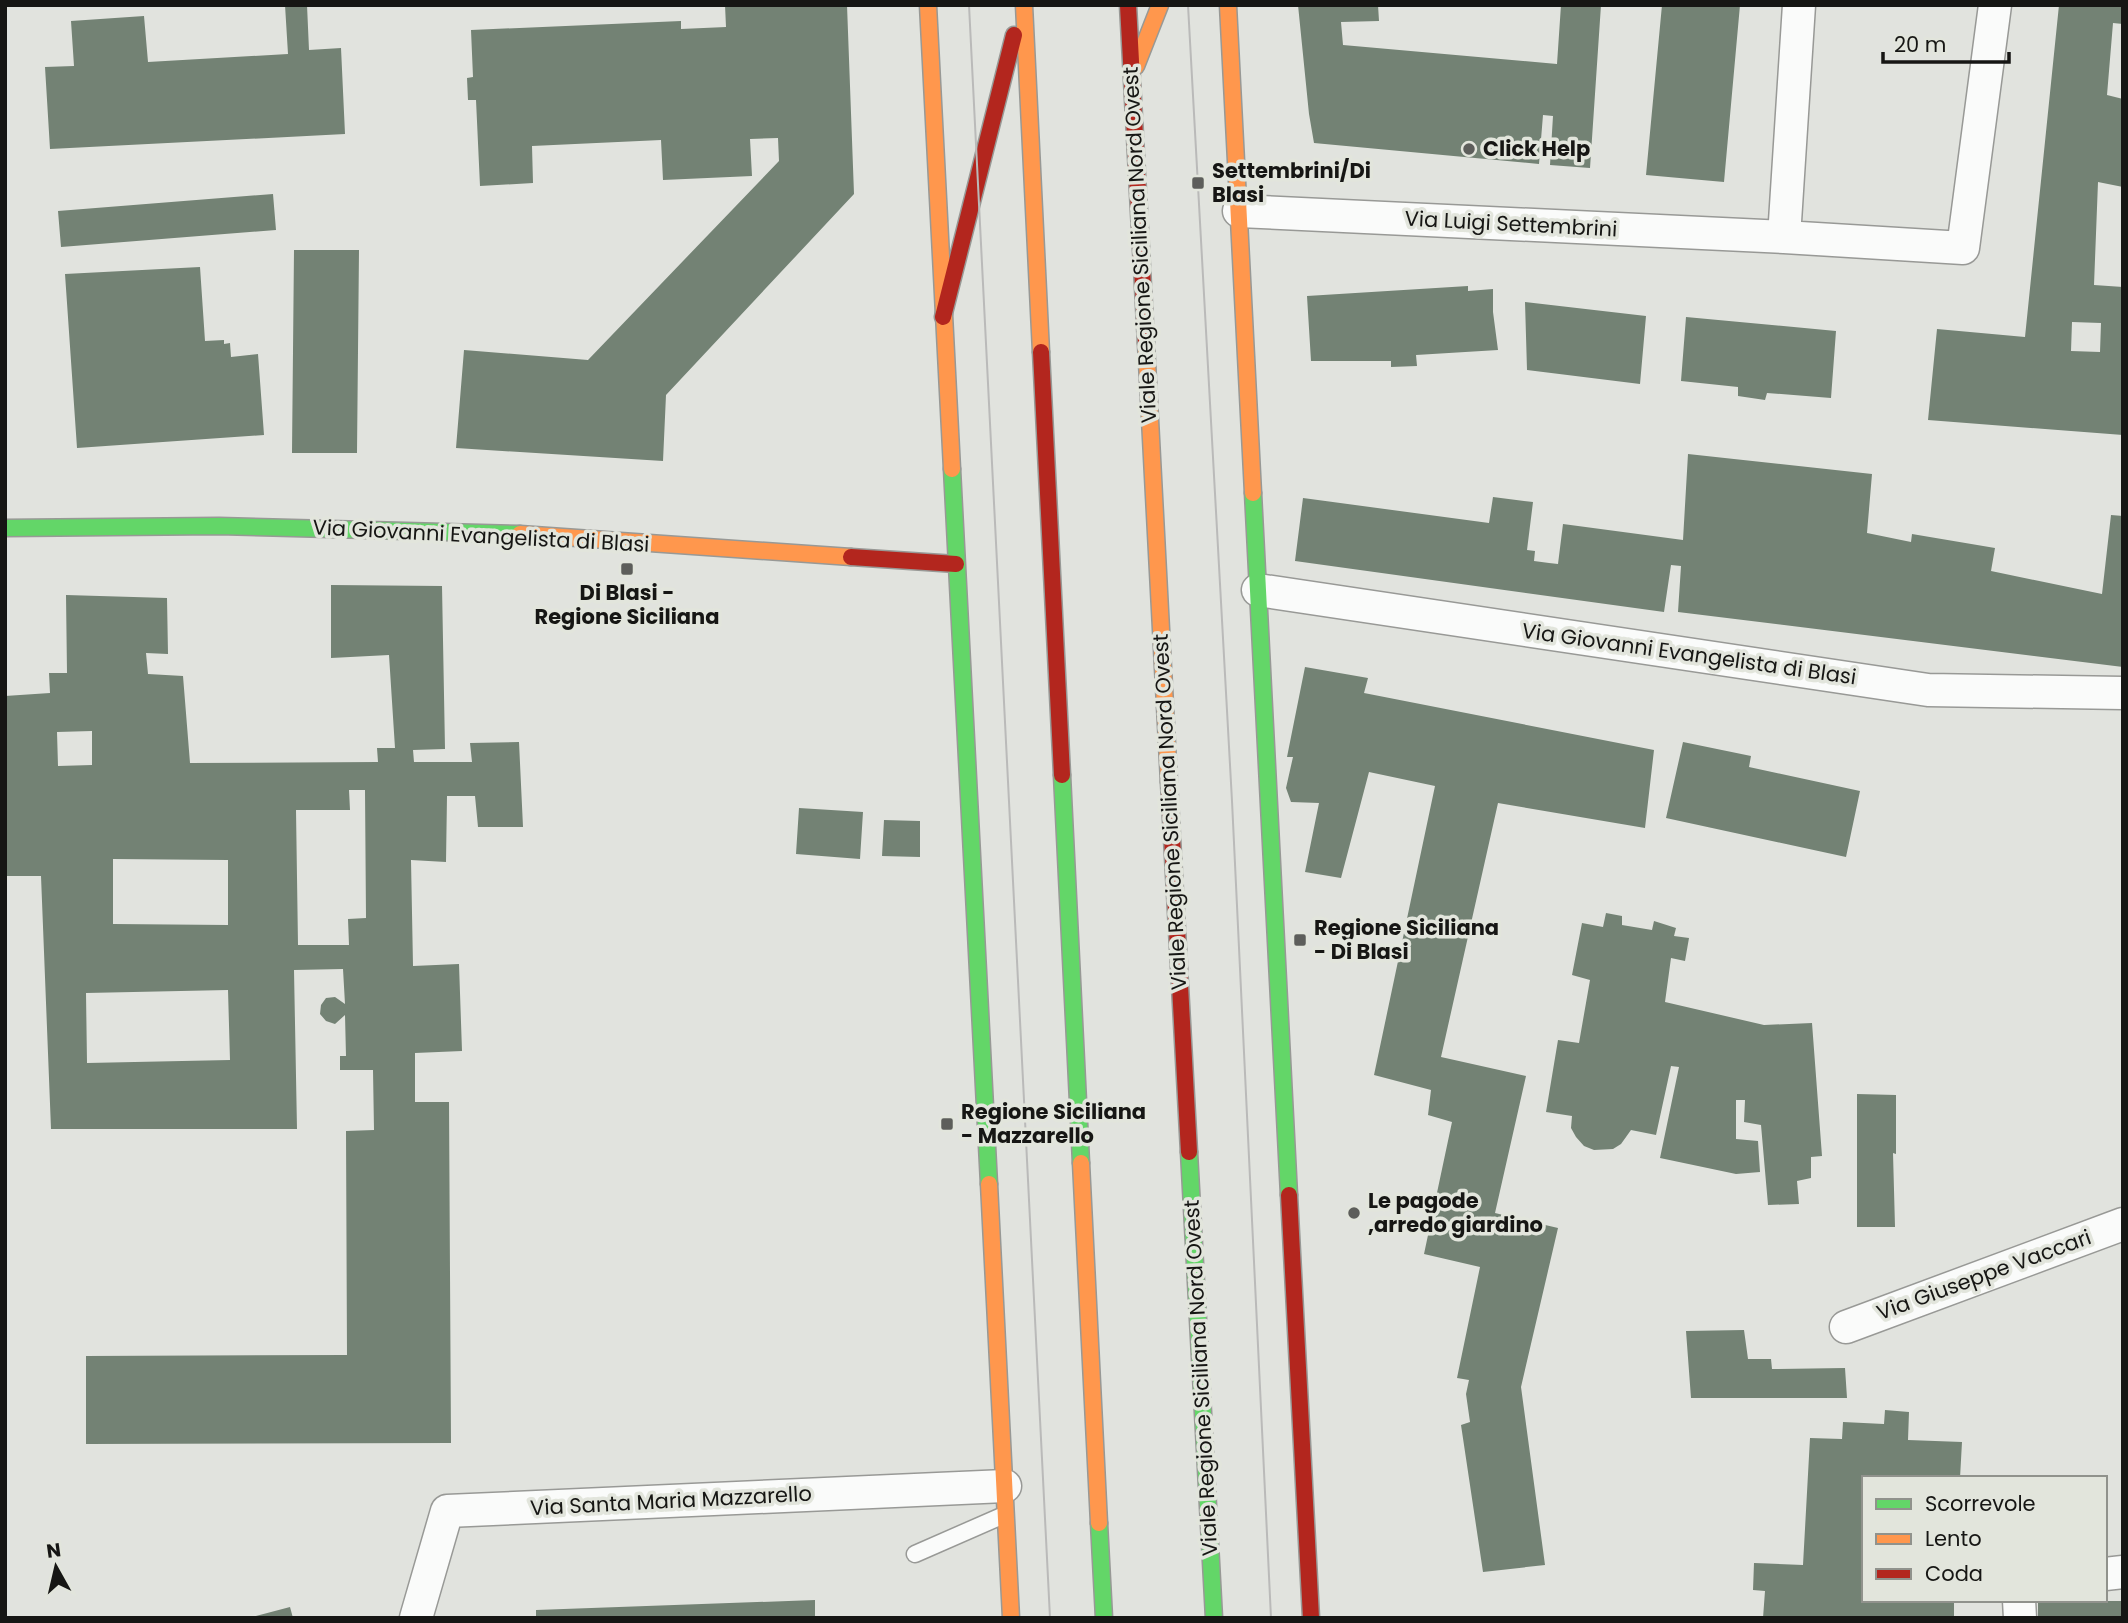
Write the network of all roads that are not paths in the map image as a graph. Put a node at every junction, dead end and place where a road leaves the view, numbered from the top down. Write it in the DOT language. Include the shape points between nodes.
graph roads {
  1 [pos="928,5"];
  2 [pos="1023,5"];
  3 [pos="1128,5"];
  4 [pos="1160,5"];
  5 [pos="1228,5"];
  6 [pos="1799,5"];
  7 [pos="1995,5"];
  8 [pos="1131,81"];
  9 [pos="1239,211"];
  10 [pos="1784,237"];
  11 [pos="943,317"];
  12 [pos="5,528"];
  13 [pos="956,564"];
  14 [pos="1258,590"];
  15 [pos="2123,693"];
  16 [pos="2123,1224"];
  17 [pos="1846,1327"];
  18 [pos="1006,1500"];
  19 [pos="915,1554"];
  20 [pos="416,1618"];
  21 [pos="1012,1618"];
  22 [pos="1104,1618"];
  23 [pos="1214,1618"];
  24 [pos="1311,1618"];
  1 -- 11 [label="street"];
  2 -- 11 [label="street"];
  2 -- 22 [label="street"];
  3 -- 8 [label="street, Viale Regione Siciliana Nord Ovest"];
  4 -- 8 [label="street"];
  5 -- 9 [label="street"];
  6 -- 10 [label="street"];
  7 -- 10 [label="street, Via Luigi Settembrini" via="1963,248"];
  8 -- 23 [label="street, Viale Regione Siciliana Nord Ovest"];
  9 -- 10 [label="street, Via Luigi Settembrini"];
  9 -- 14 [label="street"];
  11 -- 13 [label="street"];
  12 -- 13 [label="street, Via Giovanni Evangelista di Blasi" via="219,526 500,533"];
  13 -- 18 [label="street"];
  14 -- 15 [label="street, Via Giovanni Evangelista di Blasi" via="1928,690"];
  14 -- 24 [label="street"];
  16 -- 17 [label="street, Via Giuseppe Vaccari"];
  18 -- 19 [label="lane"];
  18 -- 20 [label="street, Via Santa Maria Mazzarello" via="447,1511"];
  18 -- 21 [label="street"];
}
